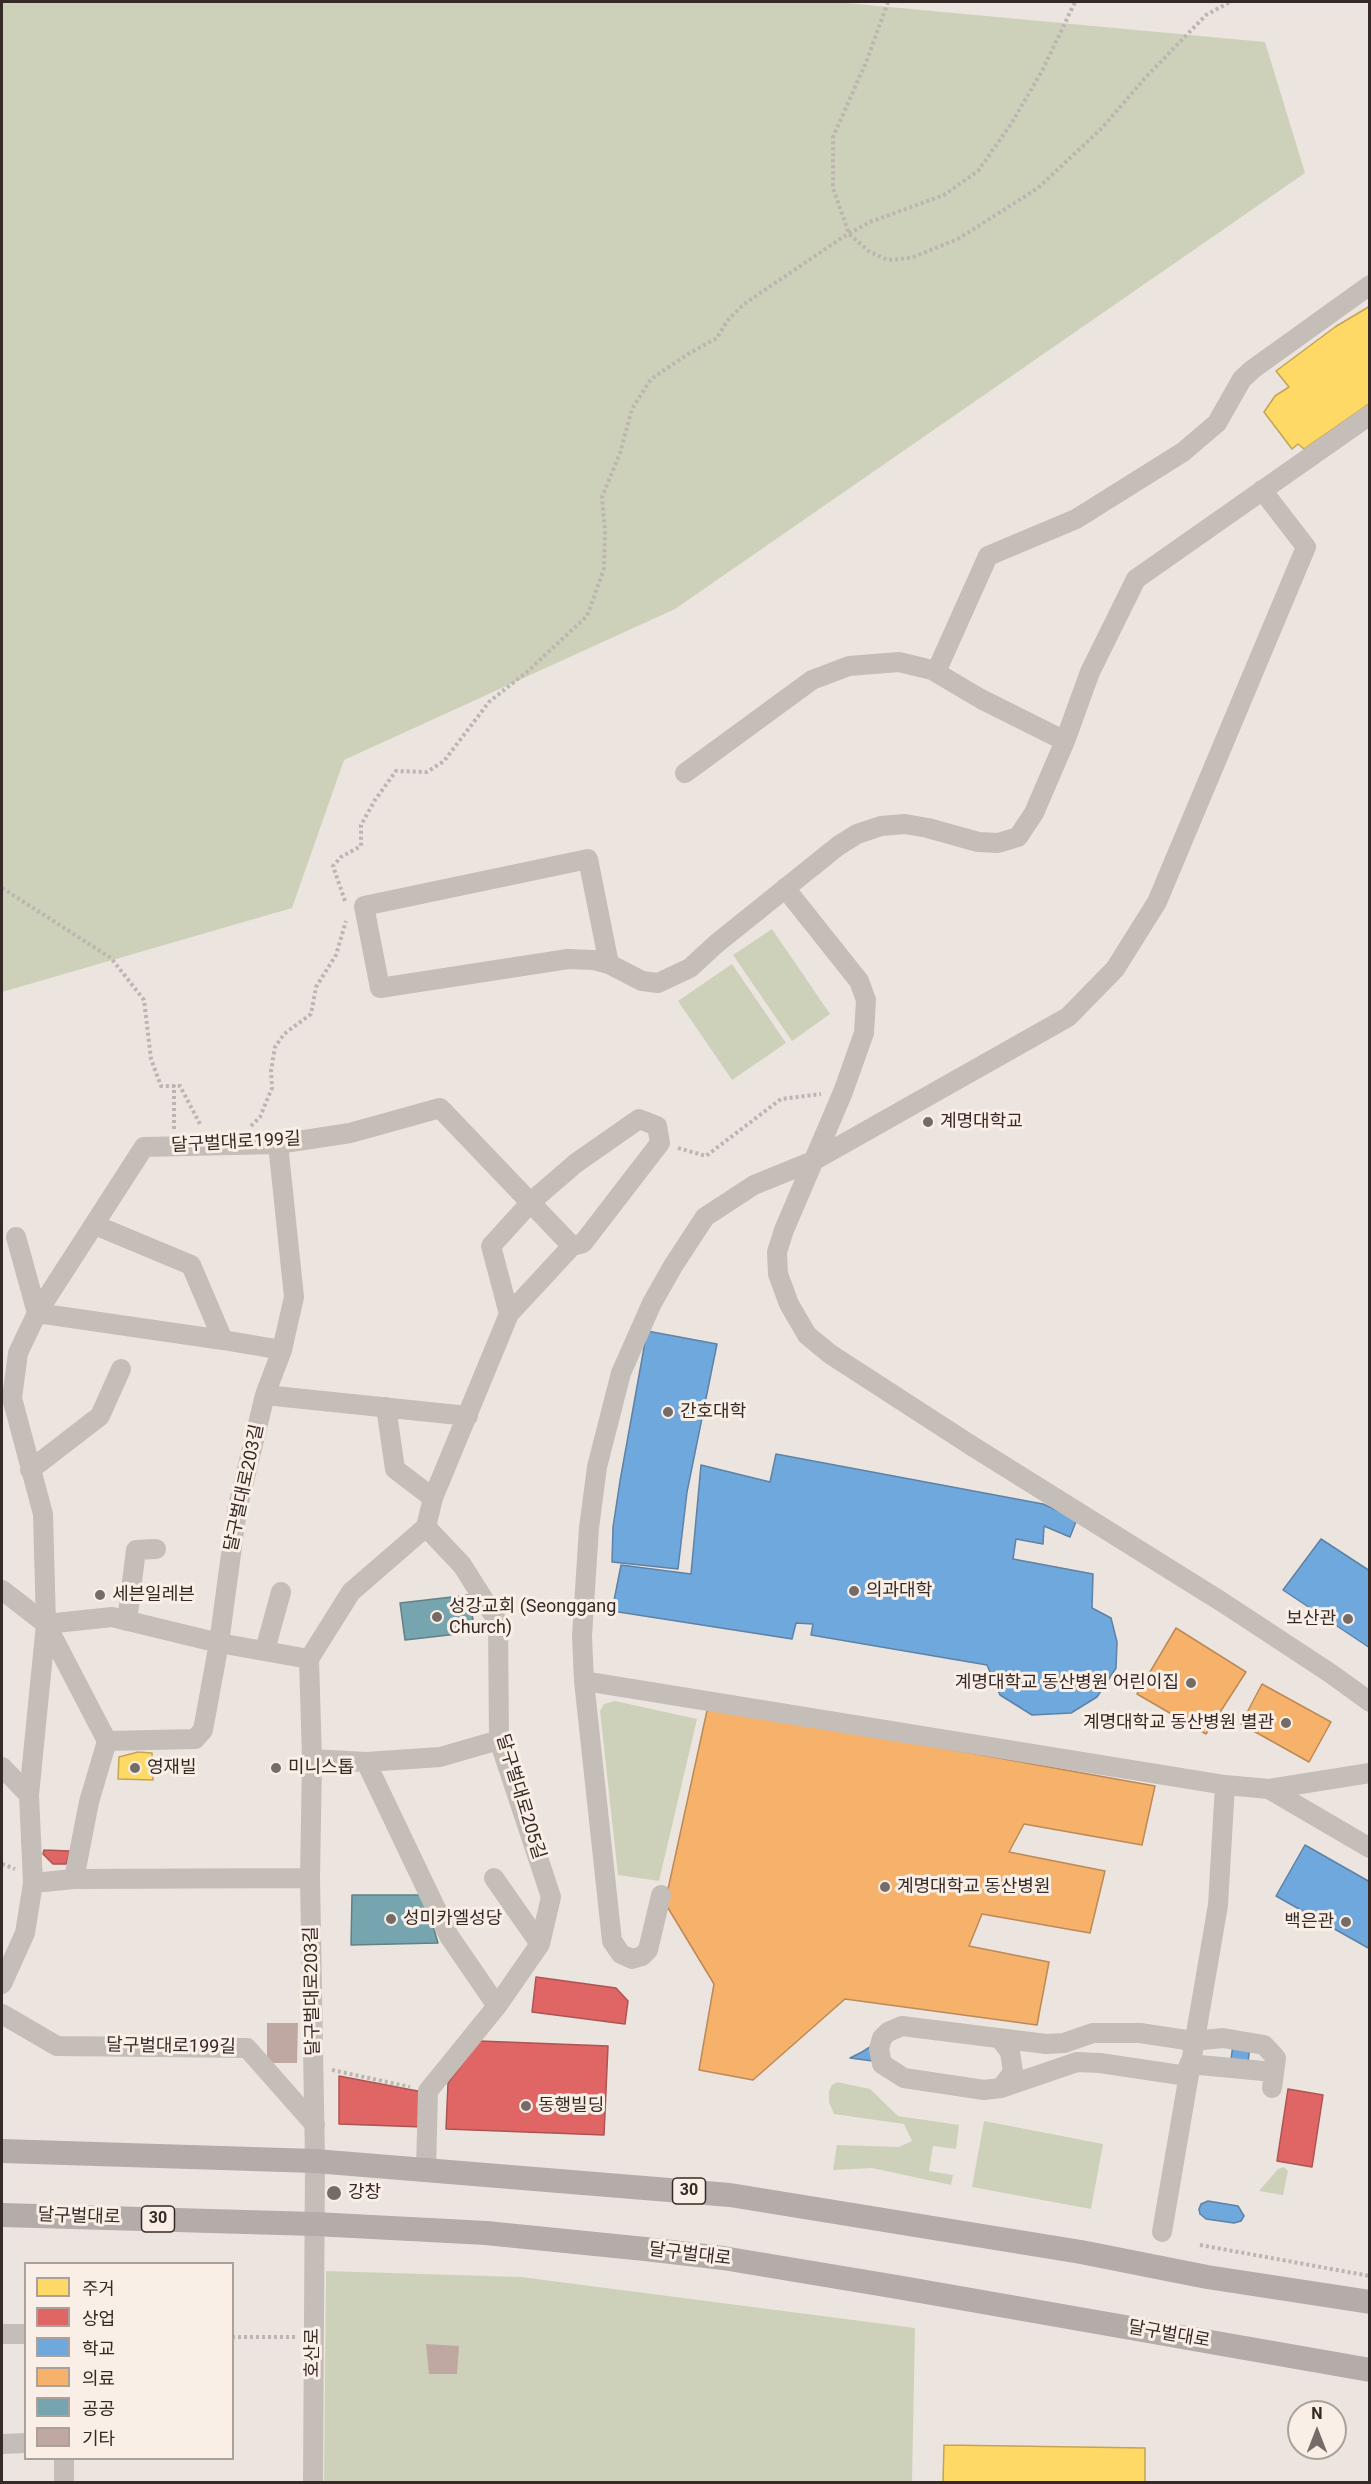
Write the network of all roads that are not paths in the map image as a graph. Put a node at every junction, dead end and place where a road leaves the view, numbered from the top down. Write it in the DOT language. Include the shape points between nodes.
graph roads {
  1 [pos="1370,285"];
  2 [pos="1370,415"];
  3 [pos="1262,490"];
  4 [pos="936,672"];
  5 [pos="1065,741"];
  6 [pos="685,773"];
  7 [pos="785,888"];
  8 [pos="609,964"];
  9 [pos="278,1144"];
  10 [pos="813,1161"];
  11 [pos="532,1201"];
  12 [pos="95,1225"];
  13 [pos="16,1237"];
  14 [pos="572,1246"];
  15 [pos="37,1313"];
  16 [pos="509,1314"];
  17 [pos="223,1340"];
  18 [pos="282,1350"];
  19 [pos="121,1369"];
  20 [pos="265,1395"];
  21 [pos="7,1397"];
  22 [pos="387,1407"];
  23 [pos="468,1416"];
  24 [pos="30,1470"];
  25 [pos="433,1498"];
  26 [pos="426,1527"];
  27 [pos="156,1549"];
  28 [pos="2,1590"];
  29 [pos="281,1592"];
  30 [pos="127,1621"];
  31 [pos="46,1624"];
  32 [pos="219,1643"];
  33 [pos="265,1650"];
  34 [pos="309,1659"];
  35 [pos="584,1681"];
  36 [pos="1370,1702"];
  37 [pos="499,1740"];
  38 [pos="107,1741"];
  39 [pos="312,1759"];
  40 [pos="366,1762"];
  41 [pos="2,1767"];
  42 [pos="1370,1773"];
  43 [pos="1225,1785"];
  44 [pos="1269,1789"];
  45 [pos="29,1795"];
  46 [pos="1370,1848"];
  47 [pos="310,1878"];
  48 [pos="494,1878"];
  49 [pos="74,1879"];
  50 [pos="33,1883"];
  51 [pos="661,1895"];
  52 [pos="540,1944"];
  53 [pos="2,1984"];
  54 [pos="497,2006"];
  55 [pos="2,2014"];
  56 [pos="1001,2040"];
  57 [pos="1193,2041"];
  58 [pos="1188,2070"];
  59 [pos="1001,2088"];
  60 [pos="315,2125"];
  61 [pos="2,2151"];
  62 [pos="315,2161"];
  63 [pos="426,2170"];
  64 [pos="2,2215"];
  65 [pos="315,2224"];
  66 [pos="1162,2232"];
  67 [pos="1370,2302"];
  68 [pos="2,2334"];
  69 [pos="24,2334"];
  70 [pos="1370,2370"];
  71 [pos="24,2443"];
  72 [pos="2,2444"];
  73 [pos="64,2460"];
  74 [pos="64,2482"];
  75 [pos="313,2482"];
  1 -- 4 [label="street" via="1253,369 1242,379 1217,423 1183,452 1076,519 988,556"];
  2 -- 3 [label="street"];
  3 -- 5 [label="street" via="1136,579 1090,672"];
  3 -- 10 [label="street" via="1306,548 1157,902 1115,969 1068,1017"];
  4 -- 5 [label="street"];
  4 -- 6 [label="street" via="899,662 849,666 812,680"];
  5 -- 7 [label="street" via="1034,813 1018,837 998,843 978,842 905,824 881,826 838,846"];
  7 -- 8 [label="street" via="675,977 658,983 642,981"];
  7 -- 10 [label="street" via="859,981 866,1000 864,1033"];
  8 -- 8 [label="street" via="568,959 380,988 364,906 588,859"];
  9 -- 11 [label="street, 달구벌대로199길" via="350,1133 440,1108"];
  9 -- 12 [label="street, 달구벌대로199길" via="144,1147"];
  9 -- 18 [label="street, 달구벌대로203길" via="294,1297"];
  10 -- 35 [label="street" via="754,1185 705,1217 652,1303 621,1373 597,1467 589,1528 582,1636"];
  10 -- 36 [label="street" via="777,1252 778,1274 807,1335 830,1354 1222,1602"];
  11 -- 14 [label="street, 달구벌대로199길"];
  11 -- 14 [label="street" via="576,1163 639,1119 657,1126 660,1143 583,1243"];
  11 -- 16 [label="street" via="491,1246"];
  12 -- 15 [label="street, 달구벌대로199길"];
  12 -- 17 [label="street" via="191,1265"];
  13 -- 15 [label="street"];
  14 -- 16 [label="street"];
  15 -- 17 [label="street"];
  15 -- 21 [label="street, 달구벌대로199길" via="18,1353"];
  16 -- 23 [label="street"];
  17 -- 18 [label="street"];
  18 -- 20 [label="street, 달구벌대로203길"];
  19 -- 24 [label="street" via="100,1416"];
  20 -- 22 [label="street"];
  20 -- 32 [label="street, 달구벌대로203길" via="237,1510"];
  21 -- 24 [label="street, 달구벌대로199길"];
  22 -- 23 [label="street"];
  22 -- 25 [label="street" via="395,1469"];
  23 -- 25 [label="street"];
  24 -- 31 [label="street, 달구벌대로199길" via="43,1514"];
  25 -- 26 [label="street"];
  26 -- 34 [label="street" via="351,1592"];
  26 -- 37 [label="street, 달구벌대로205길" via="462,1564 498,1622"];
  27 -- 30 [label="street" via="136,1550"];
  28 -- 31 [label="street, 달구벌대로199길"];
  29 -- 33 [label="street"];
  30 -- 31 [label="street" via="112,1617"];
  30 -- 32 [label="street"];
  31 -- 38 [label="street, 달구벌대로199길"];
  31 -- 45 [label="street, 달구벌대로199길"];
  32 -- 33 [label="street"];
  32 -- 38 [label="street" via="203,1730 195,1739"];
  33 -- 34 [label="street"];
  34 -- 39 [label="street, 달구벌대로203길"];
  35 -- 43 [label="street"];
  35 -- 51 [label="street" via="612,1941 621,1954 632,1959 648,1950"];
  37 -- 40 [label="street" via="440,1757"];
  37 -- 52 [label="street, 달구벌대로205길" via="551,1897"];
  38 -- 49 [label="street" via="89,1802"];
  39 -- 40 [label="street"];
  39 -- 47 [label="street, 달구벌대로203길"];
  40 -- 54 [label="street" via="449,1936"];
  41 -- 45 [label="street"];
  42 -- 44 [label="street"];
  43 -- 44 [label="street"];
  43 -- 57 [label="street" via="1218,1905"];
  44 -- 46 [label="street"];
  45 -- 50 [label="street, 달구벌대로199길"];
  47 -- 49 [label="street"];
  47 -- 60 [label="street, 달구벌대로203길"];
  48 -- 52 [label="street"];
  49 -- 50 [label="street"];
  50 -- 53 [label="street, 달구벌대로199길" via="25,1933"];
  52 -- 54 [label="street, 달구벌대로205길"];
  54 -- 63 [label="street, 달구벌대로205길" via="428,2091"];
  55 -- 60 [label="street, 달구벌대로199길" via="57,2046 247,2048"];
  56 -- 57 [label="street" via="1064,2043 1093,2033 1126,2032"];
  56 -- 59 [label="street" via="1011,2052 1013,2072"];
  56 -- 59 [label="street" via="903,2026 888,2032 879,2049 882,2064 904,2078 973,2089"];
  57 -- 58 [label="street"];
  57 -- 58 [label="street" via="1223,2038 1264,2045 1276,2058 1273,2080"];
  58 -- 59 [label="street" via="1077,2062"];
  58 -- 66 [label="street"];
  60 -- 62 [label="street, 달구벌대로203길"];
  61 -- 62 [label="main road, 30"];
  62 -- 63 [label="main road, 30"];
  62 -- 65 [label="street, 달구벌대로203길"];
  63 -- 67 [label="main road, 30" via="730,2195"];
  64 -- 65 [label="main road, 달구벌대로 / 30"];
  65 -- 70 [label="main road, 달구벌대로 / 30" via="486,2233 723,2258"];
  65 -- 75 [label="street, 호산로"];
  68 -- 69 [label="street"];
  71 -- 72 [label="street"];
  73 -- 74 [label="street"];
}
